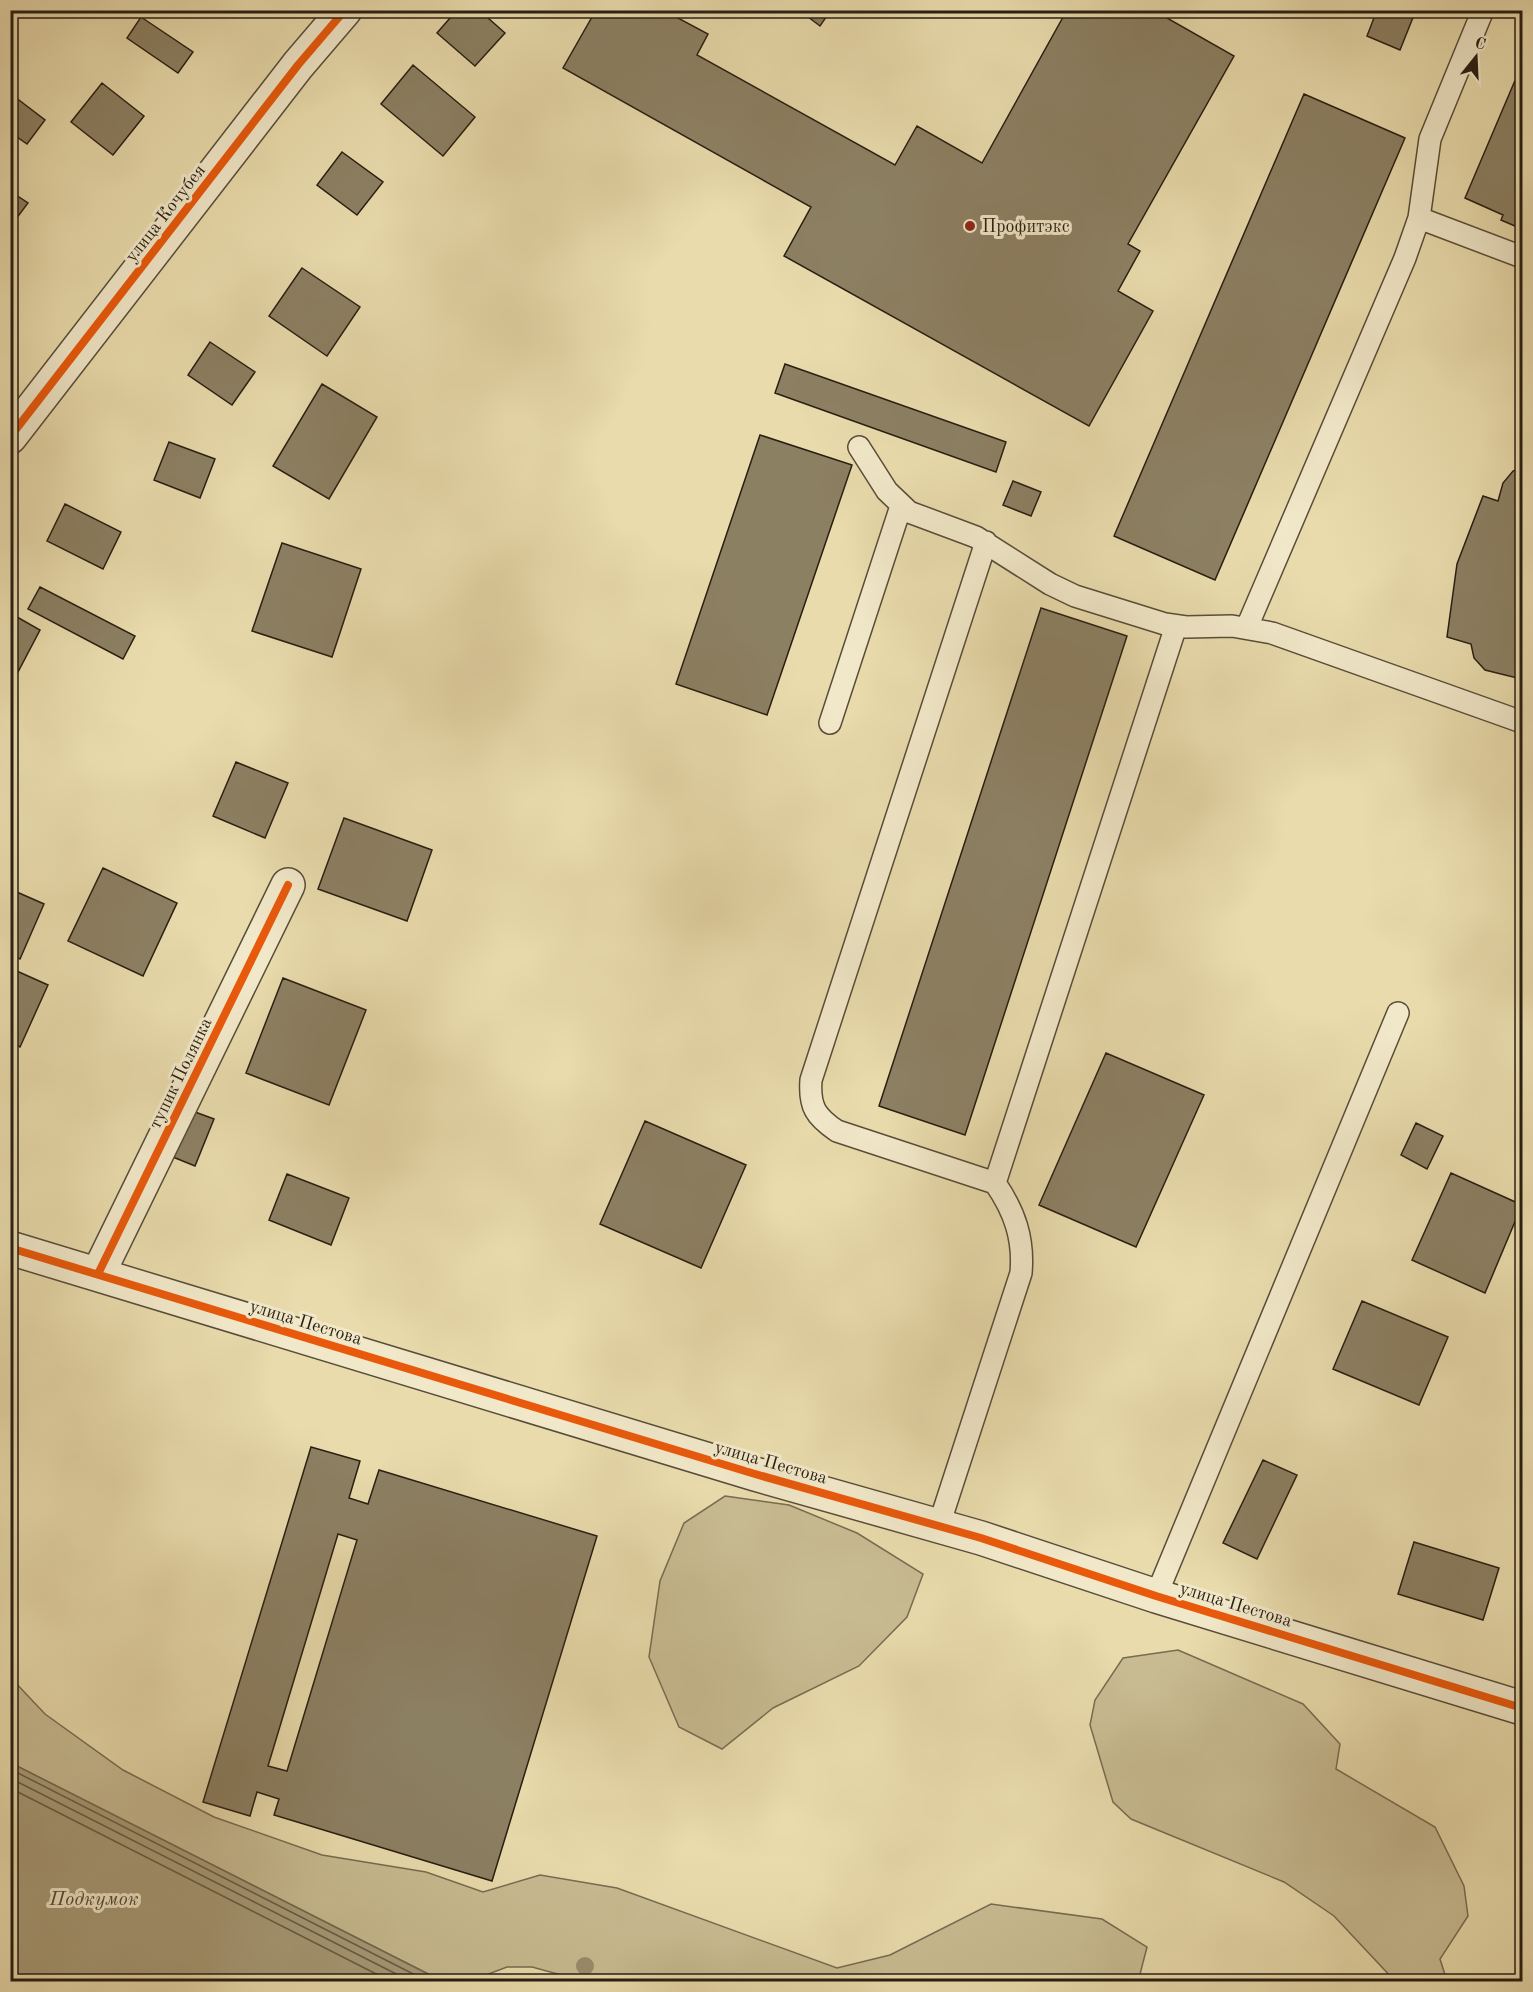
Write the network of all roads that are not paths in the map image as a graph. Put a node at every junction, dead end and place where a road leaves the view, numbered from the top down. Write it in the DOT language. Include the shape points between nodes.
graph roads {
  1 [pos="345,10"];
  2 [pos="1483,10"];
  3 [pos="1419,218"];
  4 [pos="1522,257"];
  5 [pos="10,437"];
  6 [pos="859,447"];
  7 [pos="901,506"];
  8 [pos="986,542"];
  9 [pos="1176,626"];
  10 [pos="1247,627"];
  11 [pos="1522,722"];
  12 [pos="830,723"];
  13 [pos="288,885"];
  14 [pos="1398,1013"];
  15 [pos="995,1183"];
  16 [pos="10,1248"];
  17 [pos="98,1274"];
  18 [pos="939,1525"];
  19 [pos="1156,1596"];
  20 [pos="1522,1708"];
  1 -- 5 [label="street, улица Кочубея"];
  2 -- 3 [label="lane" via="1430,139"];
  3 -- 4 [label="lane"];
  3 -- 10 [label="lane" via="1406,258"];
  6 -- 7 [label="lane"];
  7 -- 8 [label="lane"];
  7 -- 12 [label="lane"];
  8 -- 9 [label="lane" via="1075,596"];
  8 -- 15 [label="lane" via="811,1080 810,1093 821,1120 837,1131"];
  9 -- 10 [label="lane"];
  9 -- 15 [label="lane"];
  10 -- 11 [label="lane"];
  13 -- 17 [label="street, тупик Полянка"];
  14 -- 19 [label="lane"];
  15 -- 18 [label="lane" via="1015,1218 1021,1273"];
  16 -- 17 [label="street, улица Пестова"];
  17 -- 18 [label="street, улица Пестова" via="755,1474"];
  18 -- 19 [label="street, улица Пестова"];
  19 -- 20 [label="street, улица Пестова"];
}
